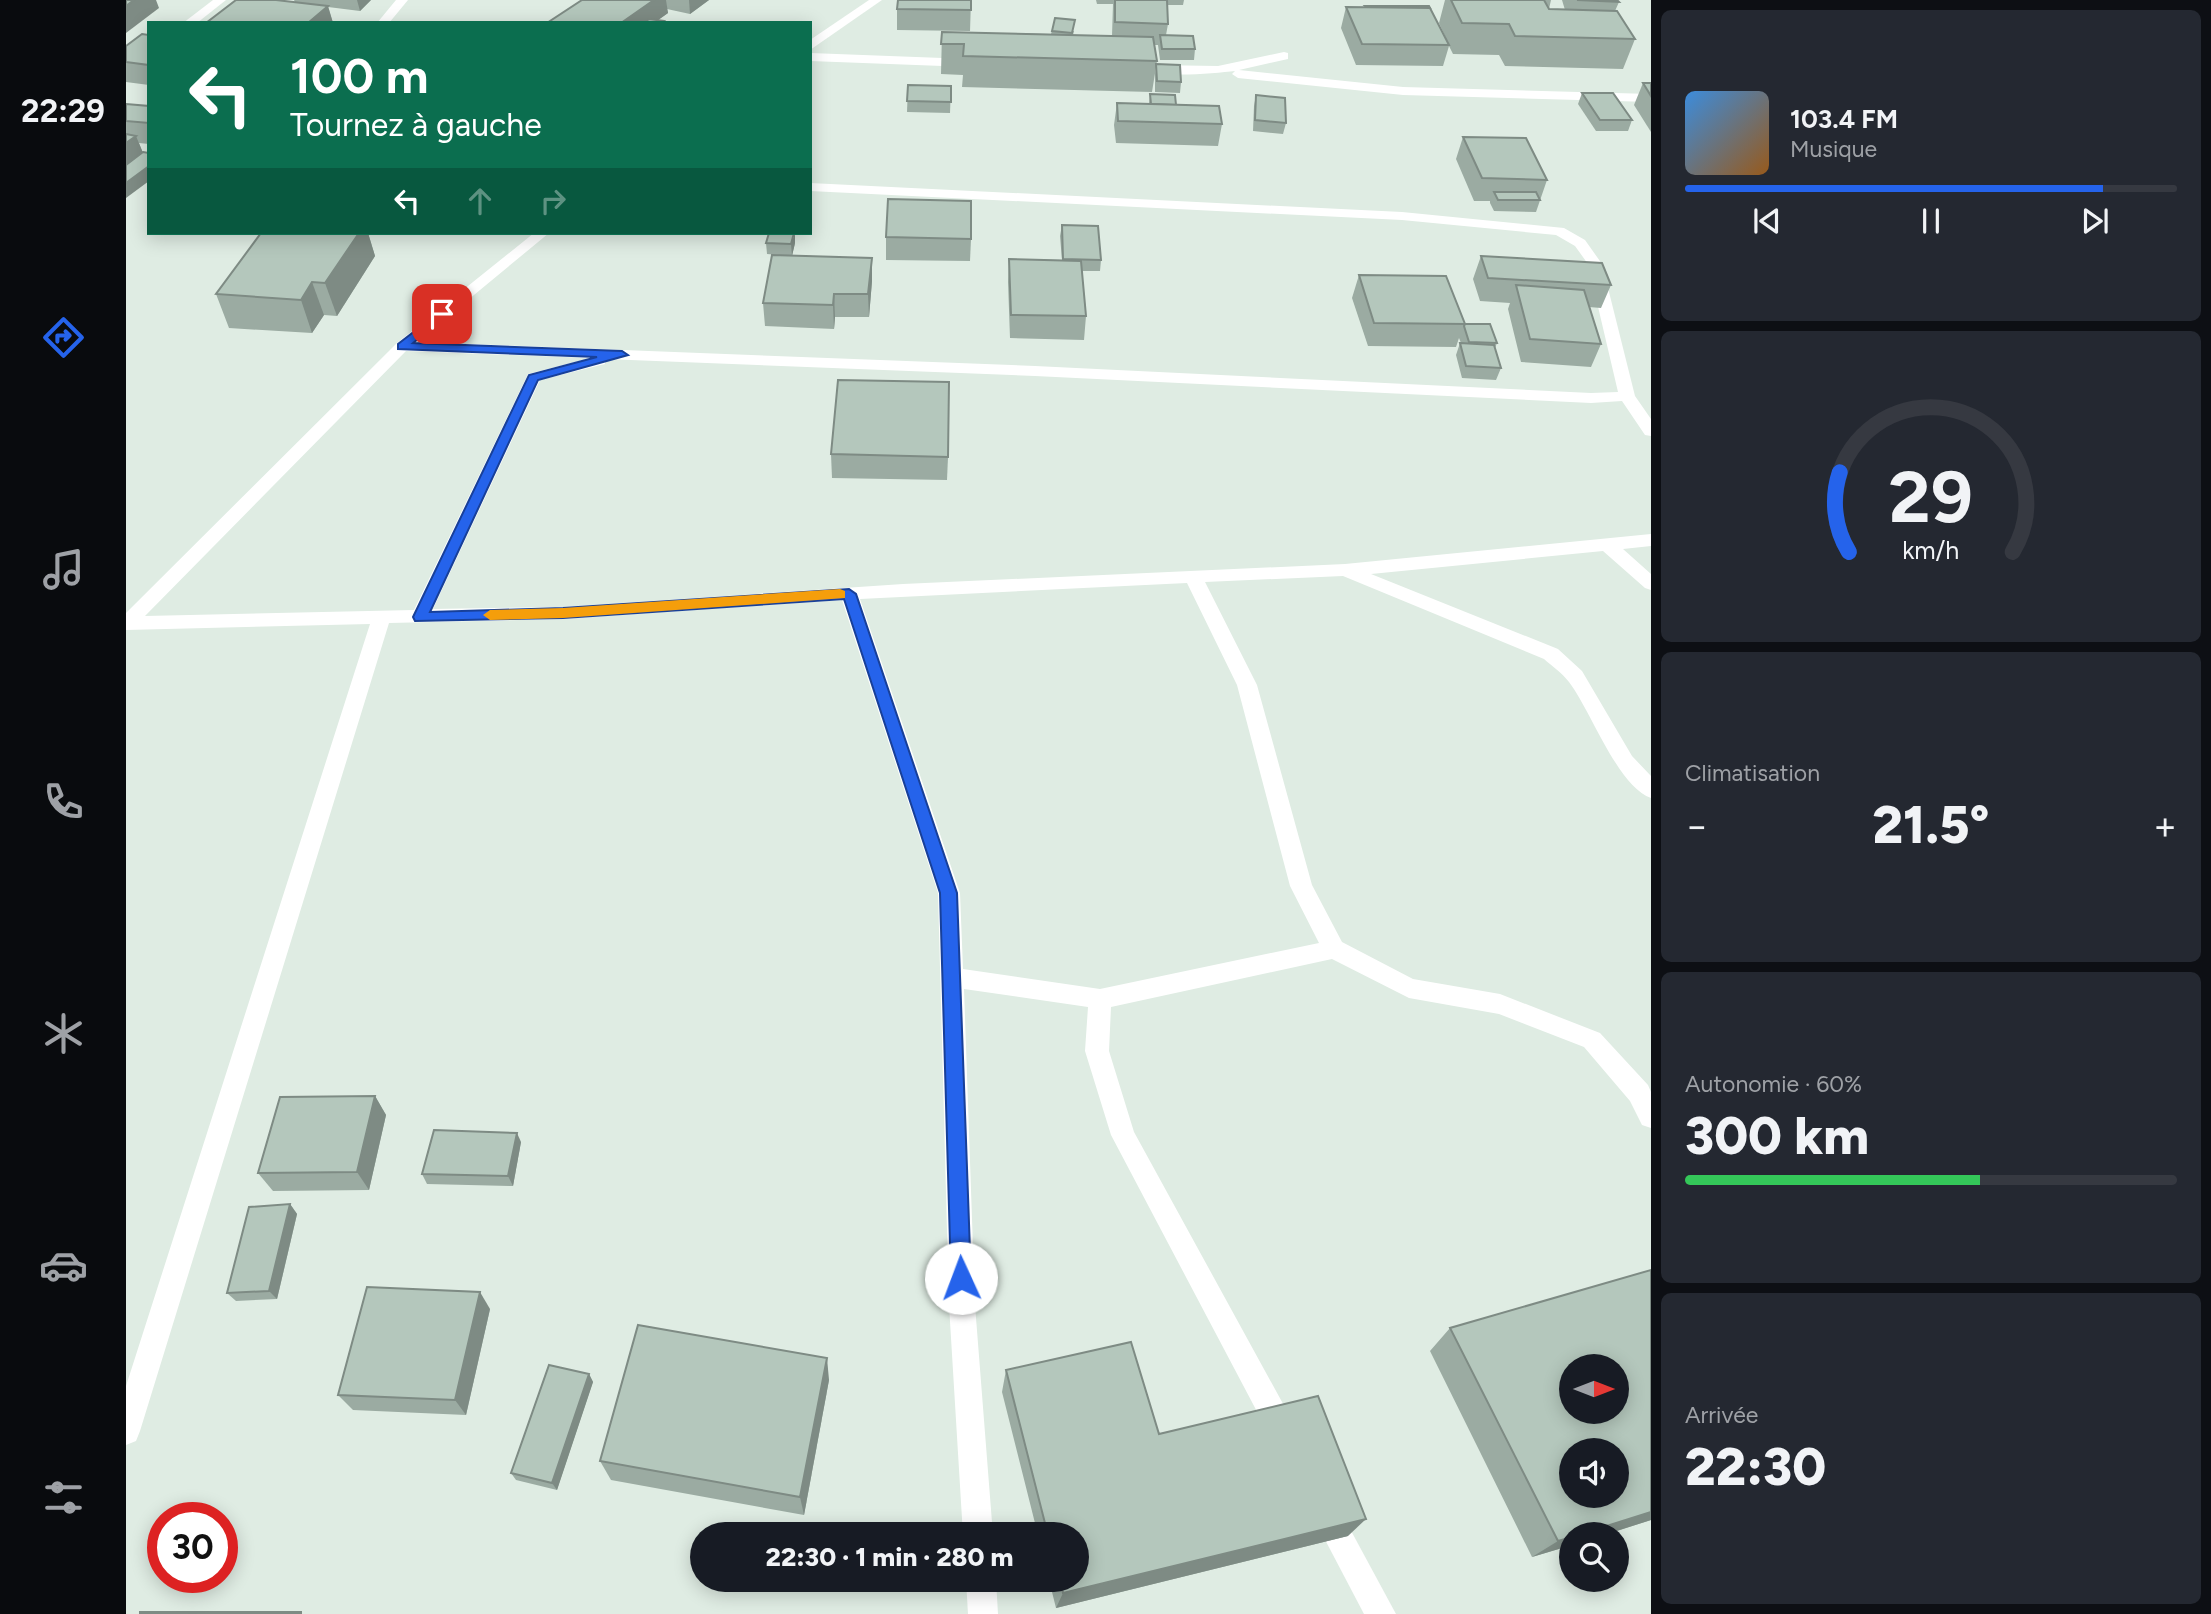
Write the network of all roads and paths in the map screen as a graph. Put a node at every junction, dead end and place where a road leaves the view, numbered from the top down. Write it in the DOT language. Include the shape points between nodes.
graph roads {
  1 [pos="220,0"];
  2 [pos="402,0"];
  3 [pos="876,0"];
  4 [pos="192,21"];
  5 [pos="385,21"];
  6 [pos="812,45"];
  7 [pos="1284,56"];
  8 [pos="812,57"];
  9 [pos="976,63"];
  10 [pos="1141,69"];
  11 [pos="1210,72"];
  12 [pos="1651,98"];
  13 [pos="812,187"];
  14 [pos="540,235"];
  15 [pos="402,346"];
  16 [pos="622,355"];
  17 [pos="1627,396"];
  18 [pos="1651,431"];
  19 [pos="1651,540"];
  20 [pos="1607,544"];
  21 [pos="1345,570"];
  22 [pos="1193,577"];
  23 [pos="1651,584"];
  24 [pos="849,594"];
  25 [pos="420,617"];
  26 [pos="381,618"];
  27 [pos="126,623"];
  28 [pos="1651,790"];
  29 [pos="1334,948"];
  30 [pos="951,977"];
  31 [pos="1100,999"];
  32 [pos="1651,1117"];
  33 [pos="126,1431"];
  34 [pos="1295,1454"];
  35 [pos="1315,1491"];
  36 [pos="977,1522"];
  37 [pos="982,1592"];
  38 [pos="983,1614"];
  39 [pos="1381,1614"];
  1 -- 4 [label="street"];
  2 -- 5 [label="street"];
  3 -- 6 [label="street"];
  7 -- 11 [label="street" via="1246,68"];
  8 -- 9 [label="street"];
  10 -- 11 [label="street"];
  11 -- 12 [label="street" via="1403,91"];
  13 -- 17 [label="street" via="1402,216 1559,231 1580,243 1595,264"];
  14 -- 15 [label="street"];
  15 -- 16 [label="street"];
  15 -- 27 [label="street"];
  16 -- 17 [label="street"];
  16 -- 25 [label="street" via="534,377"];
  17 -- 18 [label="street"];
  19 -- 20 [label="street"];
  20 -- 21 [label="street"];
  20 -- 23 [label="street"];
  21 -- 22 [label="street"];
  21 -- 28 [label="street" via="1551,654 1575,676 1625,761"];
  22 -- 24 [label="street"];
  22 -- 29 [label="street" via="1247,685 1301,886"];
  24 -- 25 [label="street" via="563,613"];
  24 -- 30 [label="street" via="949,893"];
  25 -- 26 [label="street"];
  26 -- 27 [label="street"];
  26 -- 33 [label="street"];
  29 -- 31 [label="street"];
  29 -- 32 [label="street" via="1409,988 1500,1004 1592,1040 1639,1093"];
  30 -- 31 [label="street"];
  30 -- 36 [label="street" via="962,1305"];
  31 -- 34 [label="street" via="1097,1051 1123,1135"];
  35 -- 39 [label="street"];
  37 -- 38 [label="street"];
}
